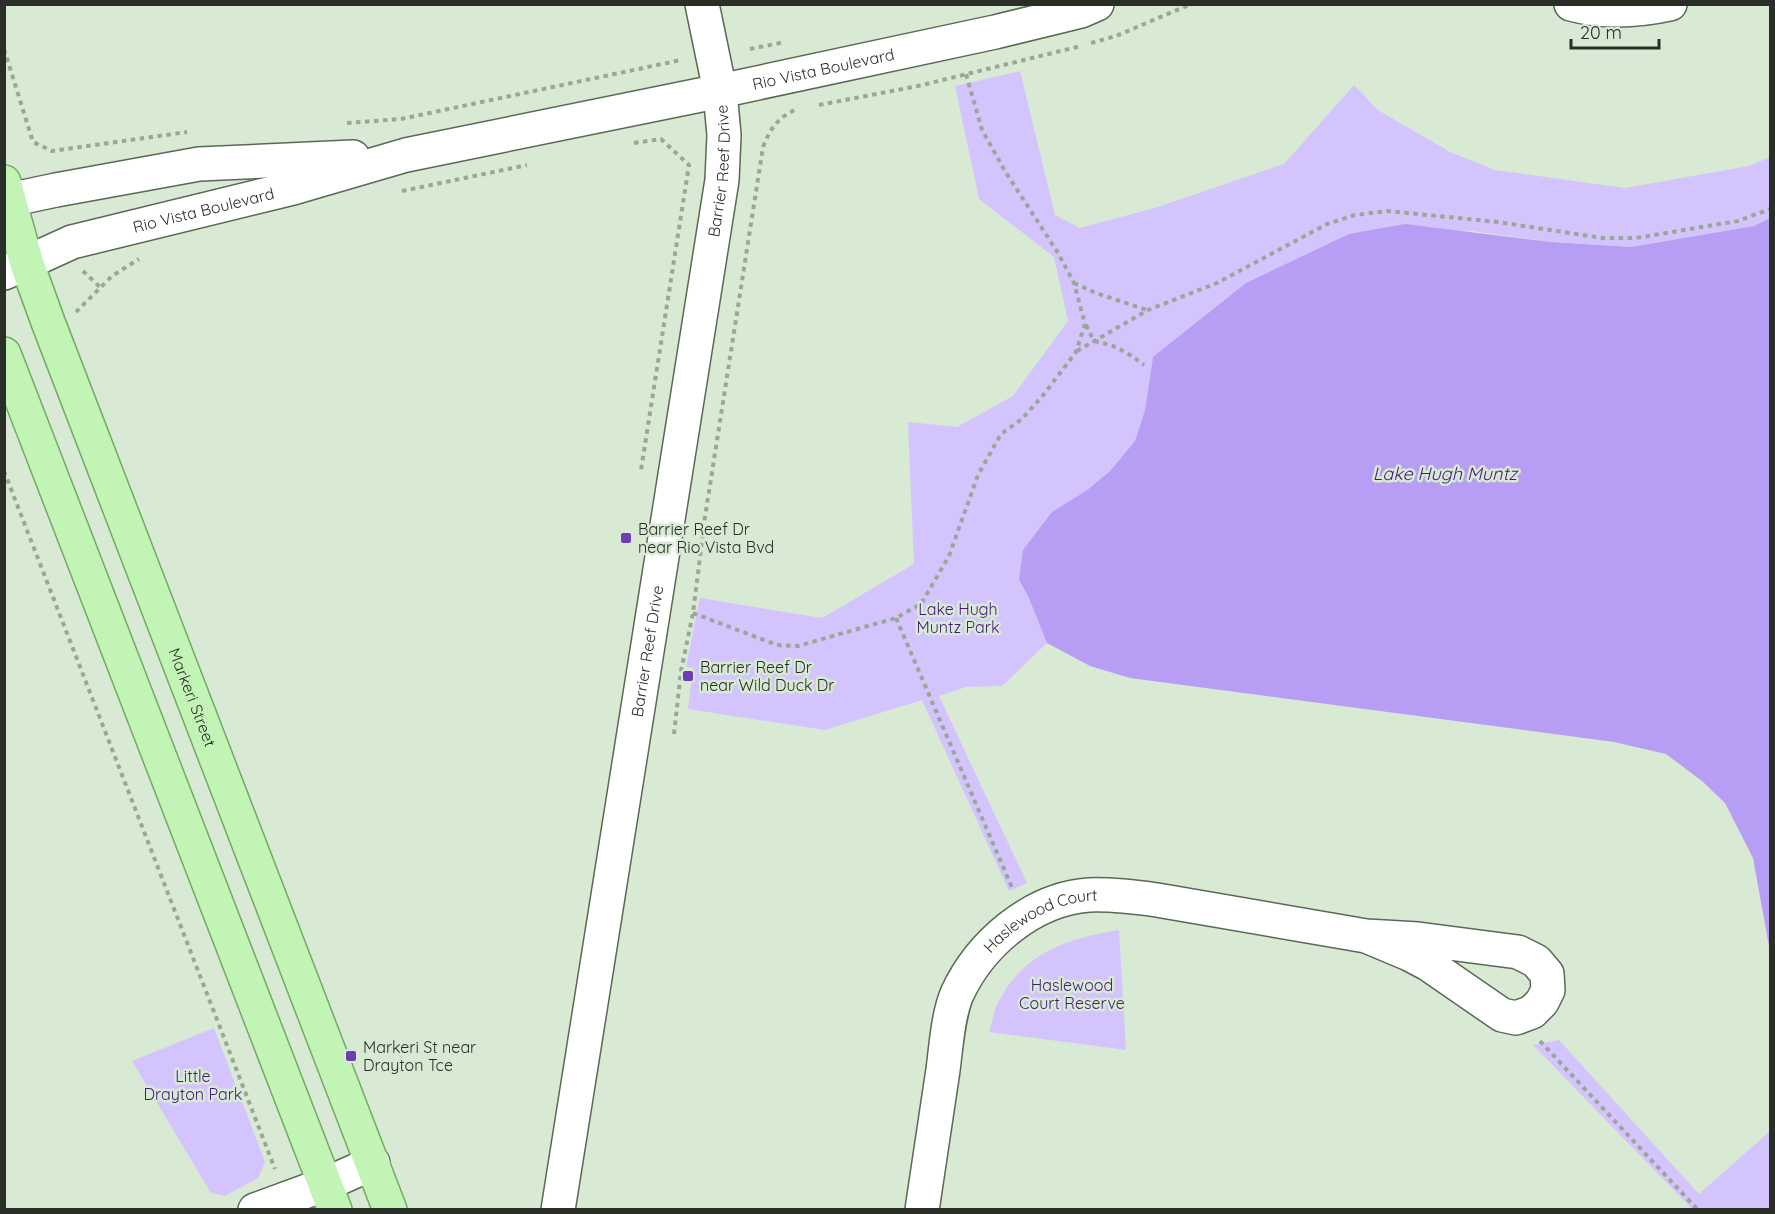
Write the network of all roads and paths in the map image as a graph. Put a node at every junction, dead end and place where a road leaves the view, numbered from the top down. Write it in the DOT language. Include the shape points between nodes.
graph roads {
  1 [pos="702,4"];
  2 [pos="1191,4"];
  3 [pos="1571,4"];
  4 [pos="1670,4"];
  5 [pos="1086,6"];
  6 [pos="4,49"];
  7 [pos="681,60"];
  8 [pos="966,74"];
  9 [pos="720,92"];
  10 [pos="817,105"];
  11 [pos="806,107"];
  12 [pos="341,124"];
  13 [pos="191,132"];
  14 [pos="630,144"];
  15 [pos="405,155"];
  16 [pos="535,163"];
  17 [pos="399,192"];
  18 [pos="6,194"];
  19 [pos="1770,209"];
  20 [pos="141,258"];
  21 [pos="16,269"];
  22 [pos="82,270"];
  23 [pos="1074,283"];
  24 [pos="100,287"];
  25 [pos="1148,310"];
  26 [pos="71,316"];
  27 [pos="1085,324"];
  28 [pos="1094,341"];
  29 [pos="1076,352"];
  30 [pos="4,354"];
  31 [pos="1144,365"];
  32 [pos="4,471"];
  33 [pos="641,473"];
  34 [pos="693,613"];
  35 [pos="896,618"];
  36 [pos="674,734"];
  37 [pos="1024,917"];
  38 [pos="1366,936"];
  39 [pos="1515,1018"];
  40 [pos="373,1163"];
  41 [pos="277,1176"];
  42 [pos="330,1197"];
  43 [pos="255,1209"];
  44 [pos="390,1209"];
  45 [pos="558,1209"];
  46 [pos="922,1209"];
  47 [pos="1698,1209"];
  1 -- 9 [label="street, Barrier Reef Drive"];
  2 -- 8 [label="path" via="1116,36"];
  3 -- 4 [label="street" via="1631,10"];
  5 -- 9 [label="street, Rio Vista Boulevard" via="986,34"];
  6 -- 13 [label="path" via="33,142 52,152"];
  7 -- 12 [label="path" via="401,119"];
  8 -- 10 [label="path"];
  8 -- 23 [label="path" via="982,130"];
  9 -- 15 [label="street, Rio Vista Boulevard"];
  9 -- 45 [label="street, Barrier Reef Drive" via="724,135 722,180"];
  11 -- 34 [label="path" via="794,109 778,120 763,147 706,506"];
  14 -- 33 [label="path" via="661,139 689,165"];
  15 -- 18 [label="street, Rio Vista Boulevard" via="199,164"];
  15 -- 21 [label="street, Rio Vista Boulevard" via="293,188 72,242"];
  16 -- 17 [label="path"];
  18 -- 21 [label="main road, Markeri Street"];
  19 -- 25 [label="path" via="1738,221 1636,238 1602,238 1387,211 1355,215 1327,224 1217,283"];
  20 -- 24 [label="path"];
  21 -- 40 [label="main road, Markeri Street" via="204,731"];
  22 -- 24 [label="path"];
  23 -- 25 [label="path"];
  23 -- 27 [label="path"];
  24 -- 26 [label="path"];
  25 -- 28 [label="path"];
  27 -- 28 [label="path"];
  27 -- 29 [label="path"];
  28 -- 29 [label="path"];
  28 -- 31 [label="path" via="1126,351"];
  29 -- 35 [label="path" via="1022,419 1001,434 978,475 949,556 921,604"];
  30 -- 42 [label="main road"];
  32 -- 41 [label="path"];
  34 -- 35 [label="path" via="777,645 798,646"];
  34 -- 36 [label="path"];
  35 -- 37 [label="path"];
  37 -- 38 [label="street, Haslewood Court" via="1051,904 1087,895 1127,896"];
  37 -- 46 [label="street, Haslewood Court" via="997,938 974,964 956,996"];
  38 -- 39 [label="street, Haslewood Court" via="1418,959 1502,1015"];
  38 -- 39 [label="street, Haslewood Court" via="1518,952 1536,961 1547,974 1548,990 1532,1012"];
  39 -- 47 [label="path"];
  40 -- 42 [label="street"];
  40 -- 44 [label="main road, Markeri Street"];
  42 -- 43 [label="street"];
}
